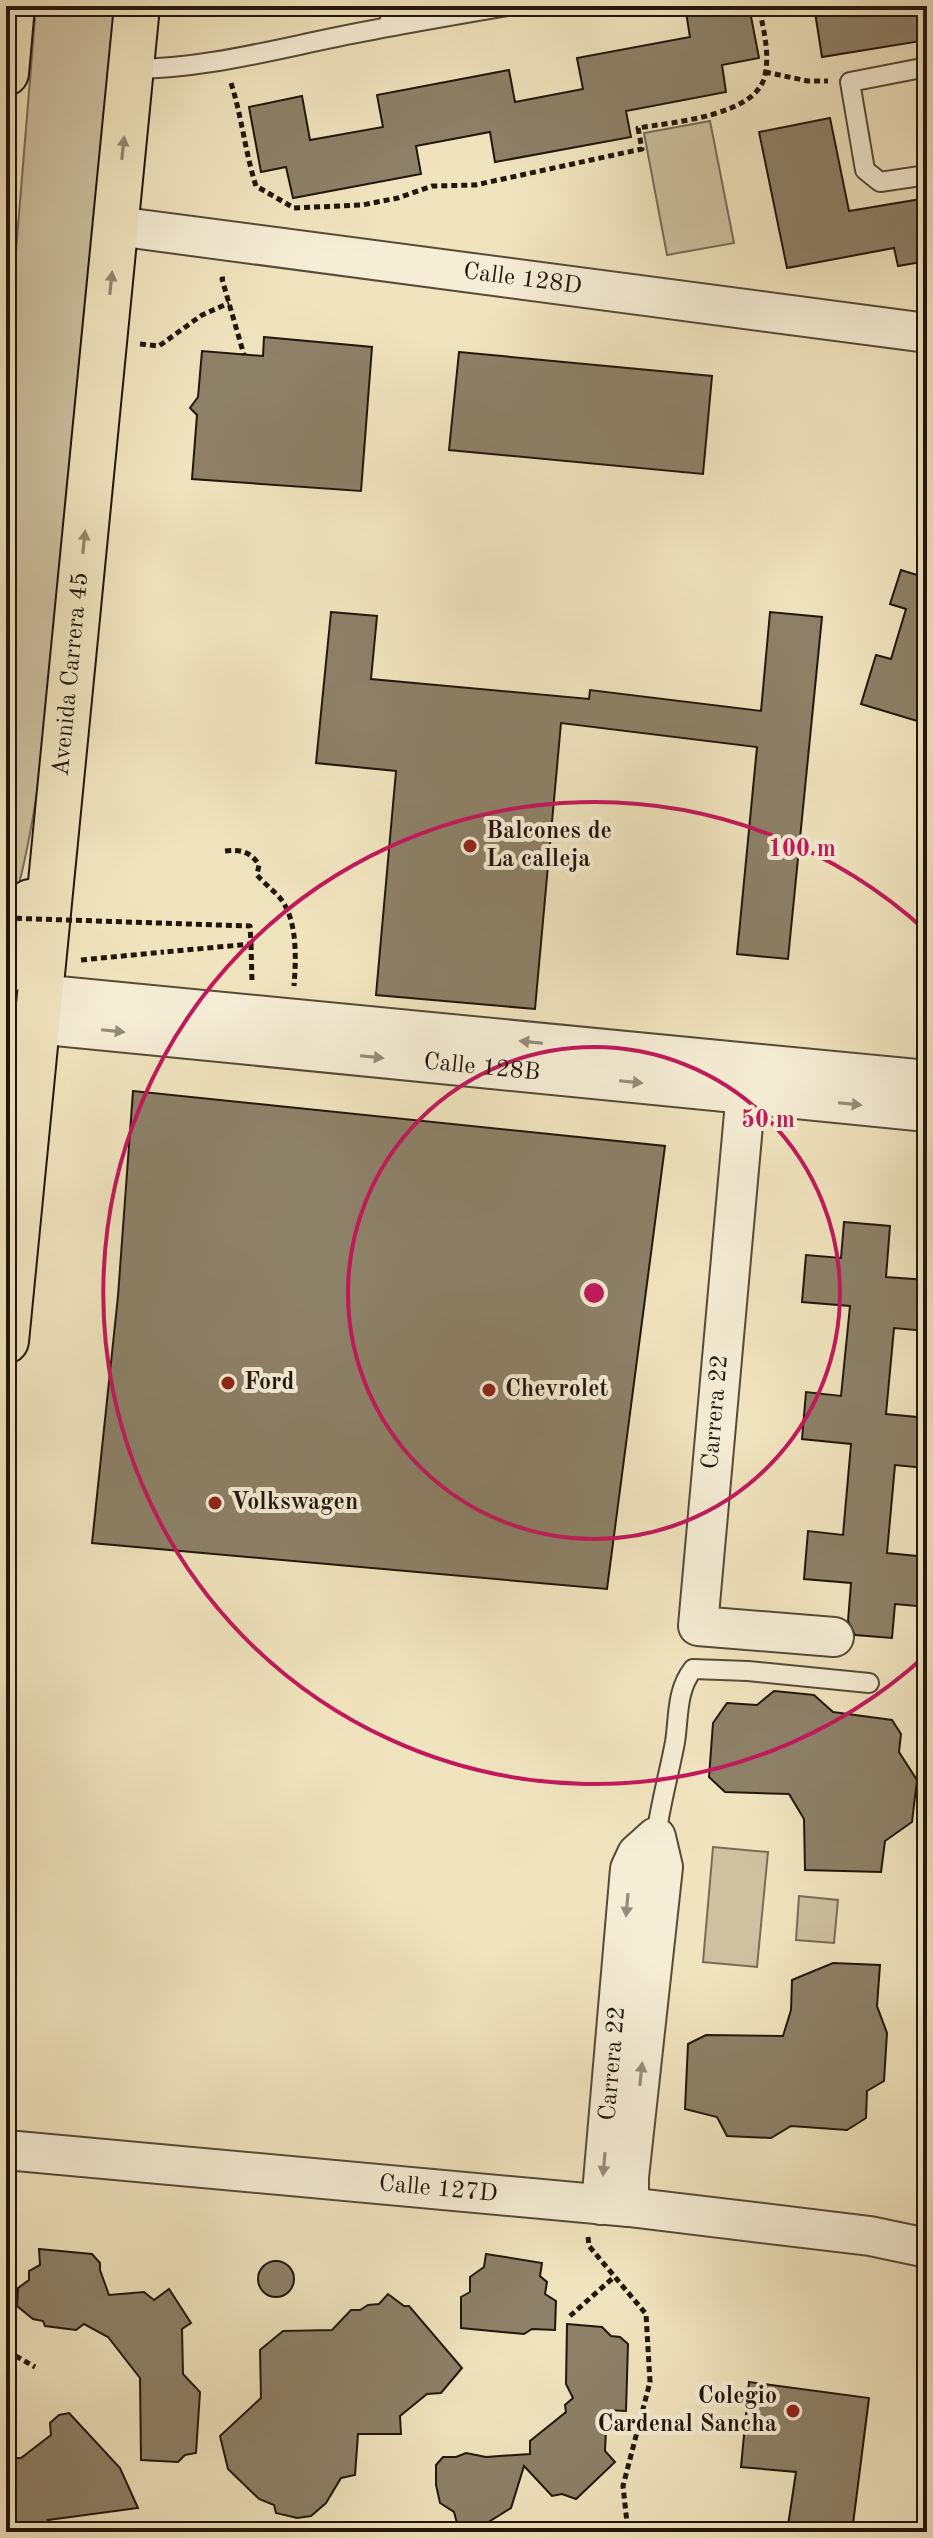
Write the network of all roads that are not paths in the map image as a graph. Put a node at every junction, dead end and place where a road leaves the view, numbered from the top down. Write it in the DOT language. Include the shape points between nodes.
graph roads {
  1 [pos="12,6"];
  2 [pos="137,6"];
  3 [pos="392,6"];
  4 [pos="508,6"];
  5 [pos="389,26"];
  6 [pos="927,67"];
  7 [pos="131,69"];
  8 [pos="6,73"];
  9 [pos="927,175"];
  10 [pos="116,226"];
  11 [pos="927,333"];
  12 [pos="27,996"];
  13 [pos="746,1078"];
  14 [pos="927,1080"];
  15 [pos="927,1112"];
  16 [pos="6,1341"];
  17 [pos="834,1637"];
  18 [pos="869,1683"];
  19 [pos="656,1837"];
  20 [pos="6,2150"];
  21 [pos="605,2206"];
  22 [pos="927,2234"];
  23 [pos="870,2236"];
  24 [pos="927,2248"];
  1 -- 8 [label="highway"];
  2 -- 7 [label="highway, Avenida Carrera 45"];
  3 -- 5 [label="lane"];
  4 -- 5 [label="lane"];
  5 -- 7 [label="lane" via="216,62"];
  6 -- 9 [label="lane" via="850,82 865,170 880,182"];
  10 -- 7 [label="highway, Avenida Carrera 45, one-way"];
  10 -- 11 [label="street, Calle 128D"];
  12 -- 10 [label="highway, Avenida Carrera 45, one-way" via="20,937 56,814"];
  12 -- 13 [label="street, Calle 128B"];
  12 -- 16 [label="highway"];
  13 -- 14 [label="street, Calle 128B"];
  13 -- 15 [label="street, Calle 128B, one-way"];
  13 -- 17 [label="street, Carrera 22" via="698,1626"];
  18 -- 19 [label="lane, Carrera 22" via="693,1669 681,1692"];
  19 -- 21 [label="street, Carrera 22" via="663,1867 629,2177"];
  20 -- 21 [label="street, Calle 127D"];
  21 -- 23 [label="street, Calle 127D"];
  22 -- 23 [label="street, Calle 127D"];
  23 -- 24 [label="street, Calle 127D"];
}
